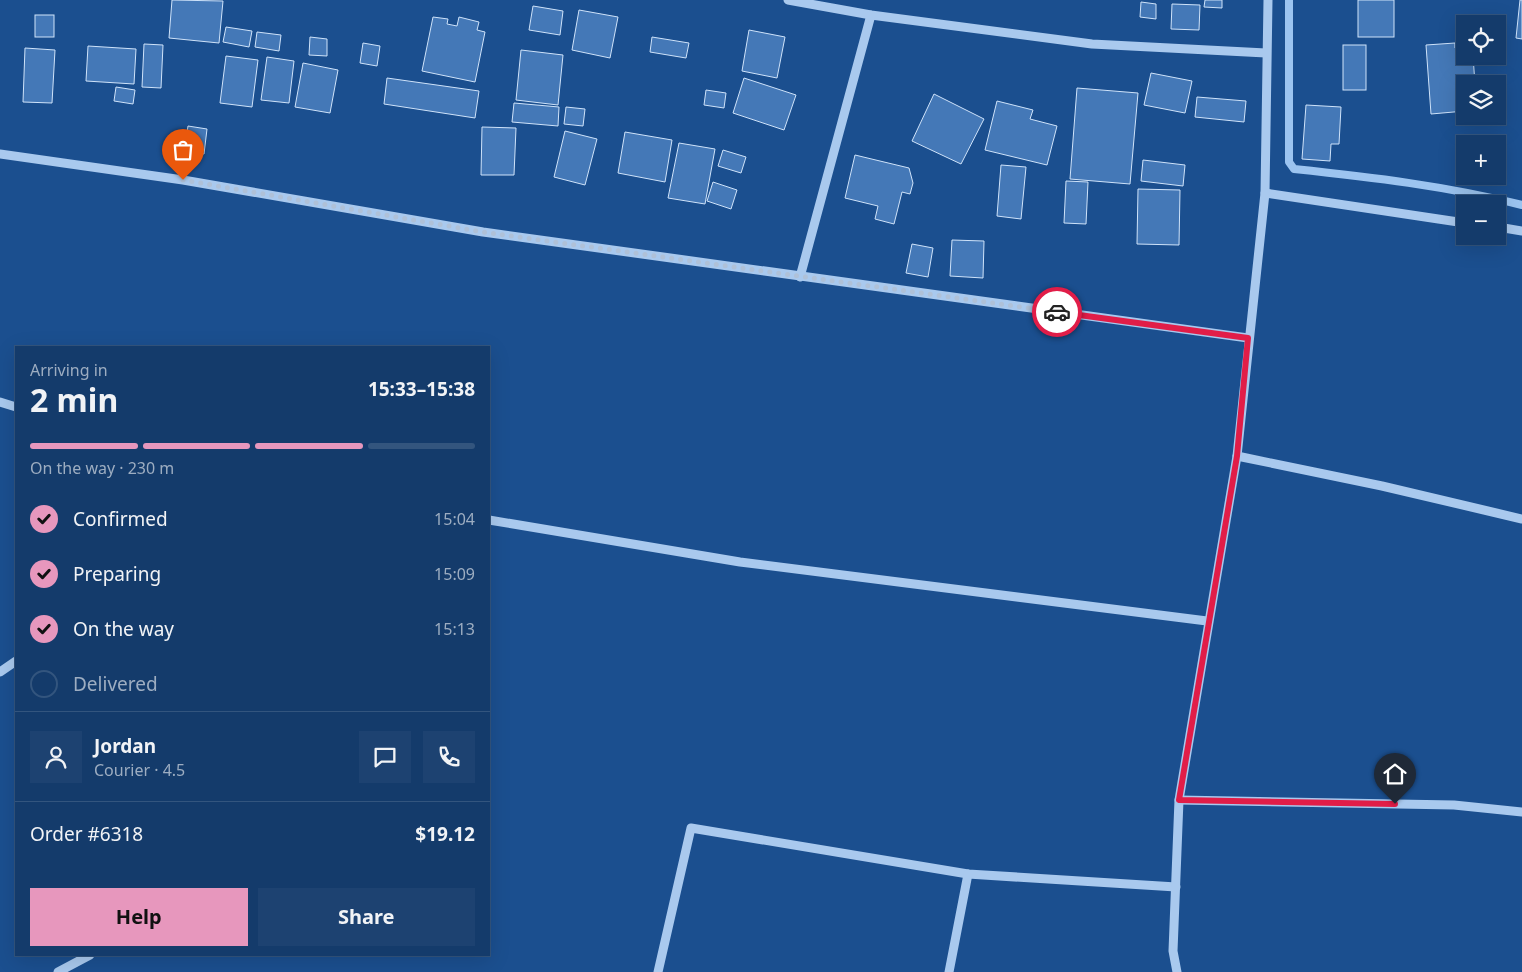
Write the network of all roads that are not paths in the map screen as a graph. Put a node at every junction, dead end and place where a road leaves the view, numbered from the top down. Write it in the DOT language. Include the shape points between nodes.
graph roads {
  1 [pos="788,0"];
  2 [pos="1268,0"];
  3 [pos="871,15"];
  4 [pos="1266,53"];
  5 [pos="0,154"];
  6 [pos="1265,193"];
  7 [pos="1456,222"];
  8 [pos="1506,229"];
  9 [pos="1522,231"];
  10 [pos="800,277"];
  11 [pos="1248,338"];
  12 [pos="0,402"];
  13 [pos="15,407"];
  14 [pos="1237,456"];
  15 [pos="1522,519"];
  16 [pos="490,520"];
  17 [pos="1207,621"];
  18 [pos="15,662"];
  19 [pos="0,672"];
  20 [pos="1179,800"];
  21 [pos="1522,812"];
  22 [pos="968,874"];
  23 [pos="1176,887"];
  24 [pos="88,956"];
  25 [pos="58,972"];
  26 [pos="658,972"];
  27 [pos="949,972"];
  28 [pos="1177,972"];
  1 -- 3 [label="street"];
  2 -- 4 [label="street"];
  3 -- 4 [label="street" via="1092,44"];
  3 -- 10 [label="street"];
  4 -- 6 [label="street"];
  5 -- 10 [label="street" via="183,180 483,232"];
  6 -- 7 [label="street"];
  6 -- 11 [label="street"];
  8 -- 9 [label="street"];
  10 -- 11 [label="street"];
  11 -- 14 [label="street"];
  12 -- 13 [label="street"];
  14 -- 15 [label="street"];
  14 -- 17 [label="street"];
  16 -- 17 [label="street" via="740,562"];
  17 -- 20 [label="street"];
  18 -- 19 [label="street"];
  20 -- 21 [label="street" via="1454,805"];
  20 -- 23 [label="street"];
  22 -- 23 [label="street"];
  22 -- 26 [label="street" via="691,828"];
  22 -- 27 [label="street"];
  23 -- 28 [label="street" via="1173,951"];
  24 -- 25 [label="street"];
}
